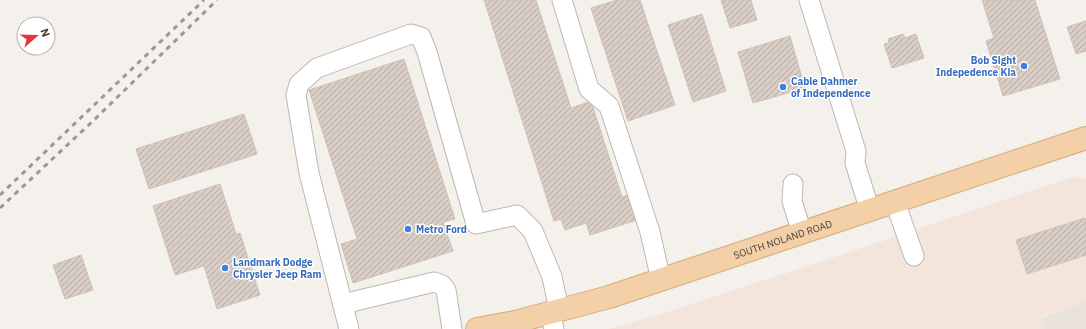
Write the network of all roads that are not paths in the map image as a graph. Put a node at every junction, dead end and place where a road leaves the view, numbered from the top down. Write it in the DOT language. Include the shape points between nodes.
graph roads {
  1 [pos="562,0"];
  2 [pos="809,0"];
  3 [pos="1086,138"];
  4 [pos="792,184"];
  5 [pos="895,202"];
  6 [pos="870,211"];
  7 [pos="802,233"];
  8 [pos="914,256"];
  9 [pos="661,280"];
  10 [pos="343,304"];
  11 [pos="554,317"];
  12 [pos="349,329"];
  13 [pos="452,329"];
  14 [pos="477,329"];
  1 -- 9 [label="lane" via="590,89 609,106 650,232"];
  2 -- 6 [label="lane" via="856,151 855,163"];
  3 -- 5 [label="main road, SOUTH NOLAND ROAD"];
  4 -- 7 [label="lane" via="792,201"];
  5 -- 6 [label="main road, SOUTH NOLAND ROAD"];
  5 -- 8 [label="lane"];
  6 -- 7 [label="main road, SOUTH NOLAND ROAD"];
  7 -- 9 [label="main road, SOUTH NOLAND ROAD"];
  9 -- 11 [label="main road, SOUTH NOLAND ROAD"];
  10 -- 11 [label="lane" via="309,173 296,94 299,84 316,68 411,34 421,37 427,52 476,224 517,215 533,231 552,277"];
  10 -- 12 [label="lane"];
  10 -- 13 [label="lane" via="434,282 446,290"];
  11 -- 14 [label="main road, SOUTH NOLAND ROAD"];
}
